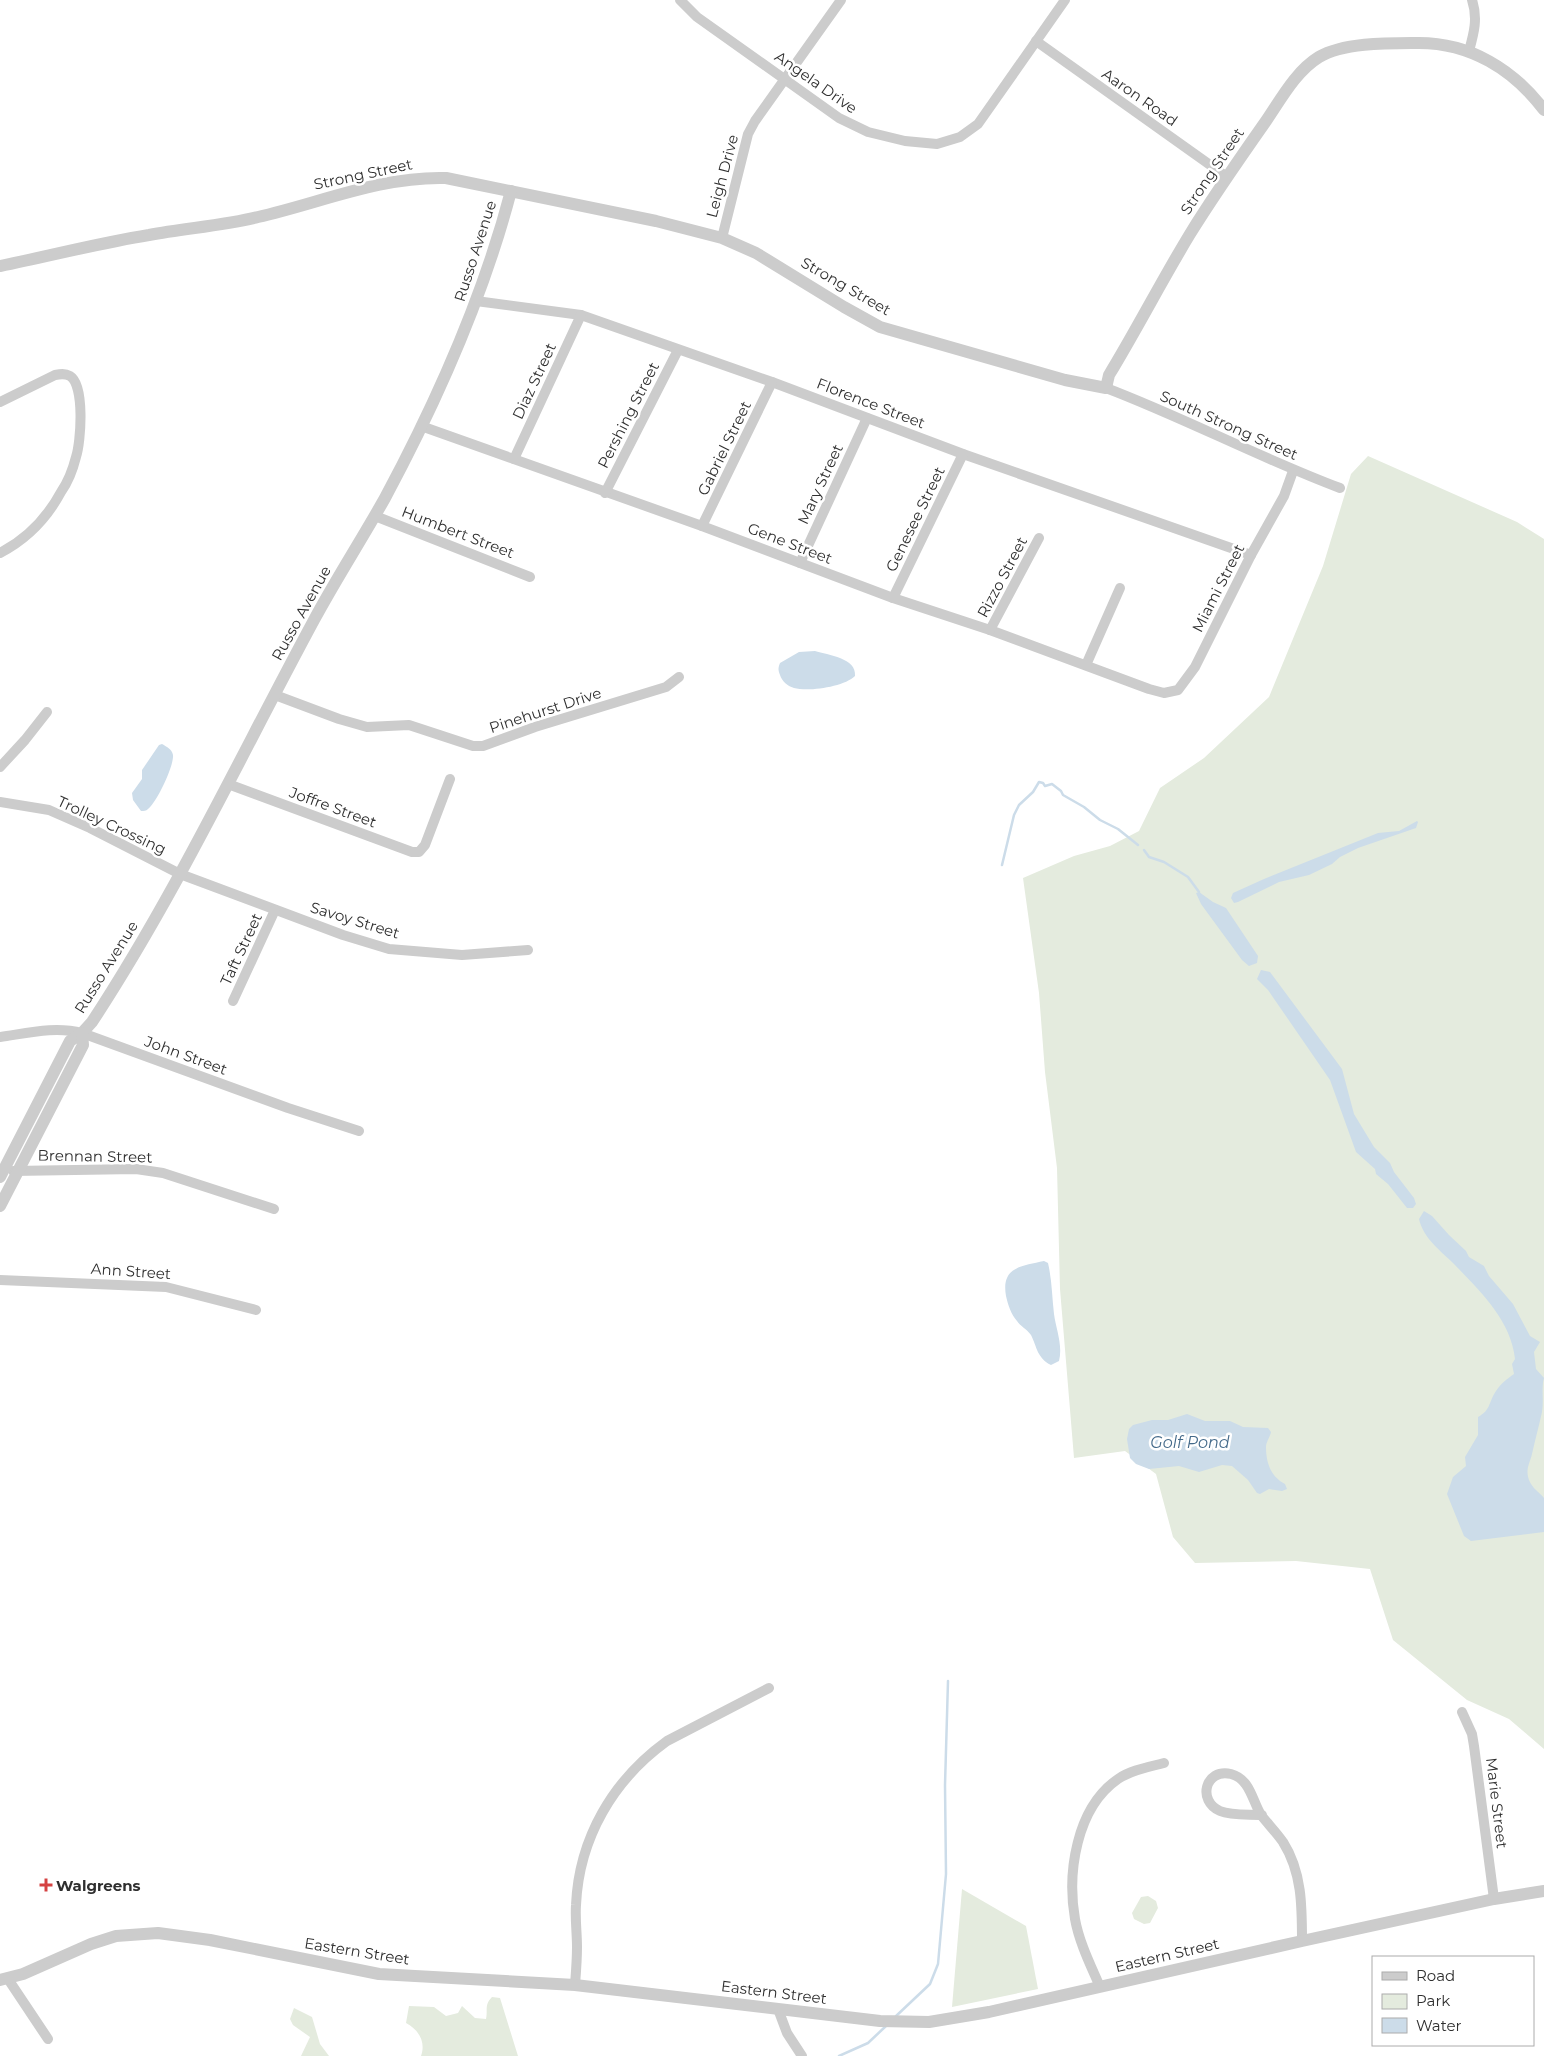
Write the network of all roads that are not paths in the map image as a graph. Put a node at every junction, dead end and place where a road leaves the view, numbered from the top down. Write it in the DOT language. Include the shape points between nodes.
graph roads {
  1 [pos="680,0"];
  2 [pos="841,0"];
  3 [pos="1065,0"];
  4 [pos="1472,0"];
  5 [pos="1036,41"];
  6 [pos="1469,51"];
  7 [pos="785,79"];
  8 [pos="1544,110"];
  9 [pos="1226,178"];
  10 [pos="511,191"];
  11 [pos="722,238"];
  12 [pos="0,266"];
  13 [pos="476,301"];
  14 [pos="581,315"];
  15 [pos="678,350"];
  16 [pos="772,382"];
  17 [pos="1106,388"];
  18 [pos="0,402"];
  19 [pos="868,418"];
  20 [pos="421,426"];
  21 [pos="963,454"];
  22 [pos="514,459"];
  23 [pos="1293,471"];
  24 [pos="1340,488"];
  25 [pos="605,493"];
  26 [pos="375,516"];
  27 [pos="702,526"];
  28 [pos="1039,538"];
  29 [pos="0,553"];
  30 [pos="1251,556"];
  31 [pos="800,563"];
  32 [pos="530,577"];
  33 [pos="1120,588"];
  34 [pos="893,598"];
  35 [pos="990,630"];
  36 [pos="1086,665"];
  37 [pos="679,677"];
  38 [pos="1149,689"];
  39 [pos="275,695"];
  40 [pos="47,712"];
  41 [pos="0,767"];
  42 [pos="450,779"];
  43 [pos="228,784"];
  44 [pos="0,802"];
  45 [pos="180,874"];
  46 [pos="275,910"];
  47 [pos="528,950"];
  48 [pos="233,1001"];
  49 [pos="82,1033"];
  50 [pos="0,1037"];
  51 [pos="359,1131"];
  52 [pos="18,1171"];
  53 [pos="1,1173"];
  54 [pos="0,1206"];
  55 [pos="274,1209"];
  56 [pos="0,1280"];
  57 [pos="256,1310"];
  58 [pos="769,1688"];
  59 [pos="1462,1712"];
  60 [pos="1164,1763"];
  61 [pos="1262,1815"];
  62 [pos="1544,1891"];
  63 [pos="1494,1899"];
  64 [pos="1302,1941"];
  65 [pos="4,1980"];
  66 [pos="575,1985"];
  67 [pos="1100,1987"];
  68 [pos="778,2009"];
  69 [pos="48,2039"];
  70 [pos="802,2056"];
  1 -- 7 [label="street, Angela Drive" via="697,17"];
  2 -- 7 [label="street, Leigh Drive"];
  3 -- 5 [label="street, Angela Drive"];
  4 -- 6 [label="street" via="1476,24"];
  5 -- 7 [label="street, Angela Drive" via="978,124 960,137 937,144 905,141 853,126"];
  5 -- 9 [label="street, Aaron Road"];
  6 -- 8 [label="street, Strong Street" via="1512,76"];
  6 -- 9 [label="street, Strong Street" via="1439,44 1409,43 1351,47 1326,53 1311,62 1297,77"];
  7 -- 11 [label="street, Leigh Drive" via="748,134"];
  9 -- 17 [label="street, Strong Street" via="1182,249 1110,375"];
  10 -- 11 [label="street, Strong Street"];
  10 -- 12 [label="street, Strong Street" via="446,178 413,179 369,187 243,220 140,236"];
  10 -- 13 [label="street, Russo Avenue"];
  11 -- 17 [label="street, Strong Street" via="756,253 880,327 1065,380"];
  13 -- 14 [label="street, Florence Street"];
  13 -- 20 [label="street, Russo Avenue"];
  14 -- 15 [label="street, Florence Street"];
  14 -- 22 [label="street, Diaz Street"];
  15 -- 16 [label="street, Florence Street"];
  15 -- 25 [label="street, Pershing Street"];
  16 -- 19 [label="street, Florence Street"];
  16 -- 27 [label="street, Gabriel Street"];
  17 -- 23 [label="street, South Strong Street"];
  18 -- 29 [label="street" via="64,373 75,382 81,424 76,457 57,500 36,528"];
  19 -- 21 [label="street, Florence Street"];
  19 -- 31 [label="street, Mary Street"];
  20 -- 22 [label="street, Gene Street"];
  20 -- 26 [label="street, Russo Avenue"];
  21 -- 30 [label="street, Florence Street"];
  21 -- 34 [label="street, Genesee Street"];
  22 -- 25 [label="street, Gene Street"];
  23 -- 24 [label="street, South Strong Street"];
  23 -- 30 [label="street, Miami Street" via="1284,496"];
  25 -- 27 [label="street, Gene Street"];
  26 -- 32 [label="street, Humbert Street"];
  26 -- 39 [label="street, Russo Avenue" via="314,619"];
  27 -- 31 [label="street, Gene Street"];
  28 -- 35 [label="street, Rizzo Street"];
  30 -- 38 [label="street, Miami Street" via="1185,683 1169,693"];
  31 -- 34 [label="street, Gene Street"];
  33 -- 36 [label="street"];
  34 -- 35 [label="street, Gene Street"];
  35 -- 36 [label="street, Gene Street"];
  36 -- 38 [label="street, Gene Street"];
  37 -- 39 [label="street, Pinehurst Drive" via="666,687 483,746 473,746 410,725 367,727"];
  39 -- 43 [label="street, Russo Avenue"];
  40 -- 41 [label="street"];
  42 -- 43 [label="street, Joffre Street" via="425,845 419,852"];
  43 -- 45 [label="street, Russo Avenue"];
  44 -- 45 [label="street, Trolley Crossing" via="49,810"];
  45 -- 46 [label="street, Savoy Street"];
  45 -- 49 [label="street, Russo Avenue" via="98,1014"];
  46 -- 47 [label="street, Savoy Street" via="389,949 462,955"];
  46 -- 48 [label="street, Taft Street"];
  49 -- 50 [label="street, John Street" via="52,1030"];
  49 -- 51 [label="street, John Street"];
  49 -- 52 [label="street, Russo Avenue" via="83,1045"];
  49 -- 53 [label="street, Russo Avenue" via="70,1041"];
  52 -- 53 [label="street, Brennan Street"];
  52 -- 54 [label="street, Russo Avenue"];
  52 -- 55 [label="street, Brennan Street" via="136,1169 163,1173"];
  56 -- 57 [label="street, Ann Street" via="166,1287"];
  58 -- 66 [label="street" via="652,1751 611,1797 590,1837 578,1879"];
  59 -- 63 [label="street, Marie Street" via="1473,1740"];
  60 -- 67 [label="street" via="1119,1778 1098,1798 1083,1828 1073,1865 1072,1896 1080,1939"];
  61 -- 61 [label="street" via="1248,1786 1239,1777 1222,1774 1208,1780 1206,1793 1211,1804 1220,1811"];
  61 -- 64 [label="street" via="1283,1842 1297,1873 1302,1904"];
  62 -- 63 [label="street, Eastern Street"];
  63 -- 64 [label="street, Eastern Street"];
  64 -- 67 [label="street, Eastern Street"];
  65 -- 66 [label="street, Eastern Street" via="116,1936 158,1933 210,1940 379,1974"];
  65 -- 69 [label="street"];
  66 -- 68 [label="street, Eastern Street"];
  67 -- 68 [label="street, Eastern Street" via="988,2012 910,2023"];
  68 -- 70 [label="street" via="786,2032"];
}
